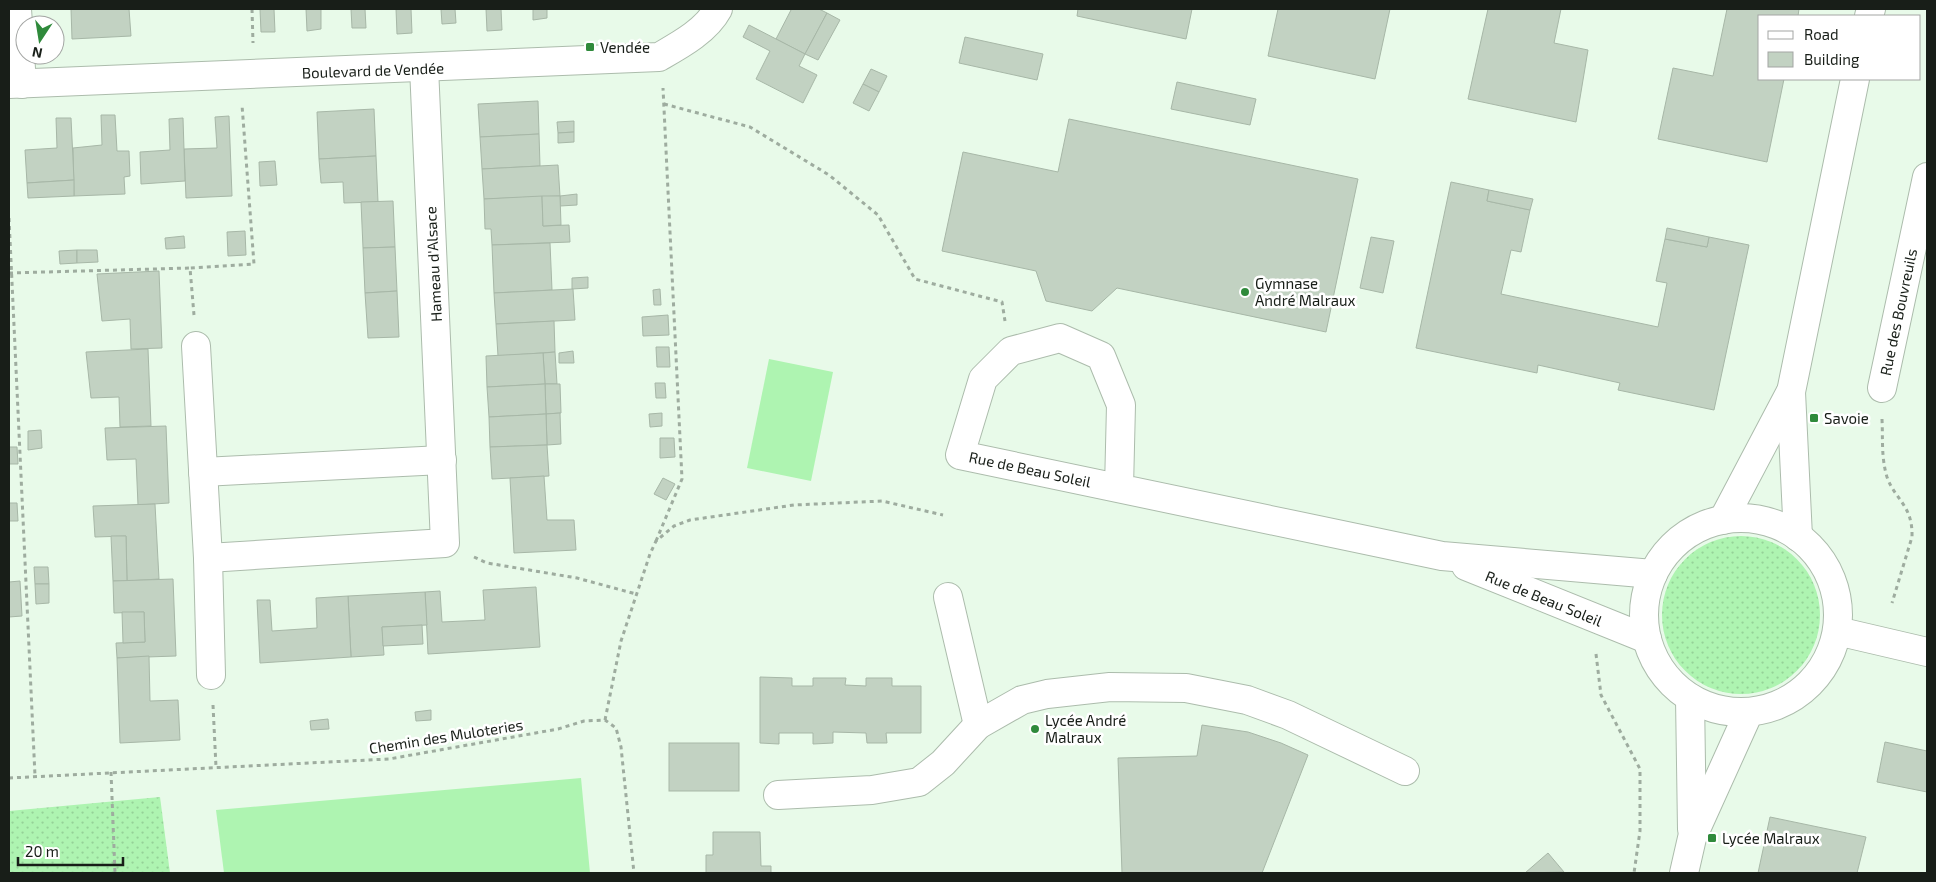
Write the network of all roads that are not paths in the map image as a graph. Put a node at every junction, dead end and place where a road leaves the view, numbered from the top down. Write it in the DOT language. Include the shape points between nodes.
graph roads {
  1 [pos="17,9"];
  2 [pos="718,9"];
  3 [pos="424,68"];
  4 [pos="1855,80"];
  5 [pos="15,84"];
  6 [pos="1927,177"];
  7 [pos="196,346"];
  8 [pos="1882,388"];
  9 [pos="1791,392"];
  10 [pos="442,460"];
  11 [pos="203,472"];
  12 [pos="1119,488"];
  13 [pos="1723,520"];
  14 [pos="1798,537"];
  15 [pos="1442,556"];
  16 [pos="208,558"];
  17 [pos="1653,574"];
  18 [pos="948,597"];
  19 [pos="1837,631"];
  20 [pos="1647,639"];
  21 [pos="1927,652"];
  22 [pos="211,675"];
  23 [pos="1690,698"];
  24 [pos="1749,712"];
  25 [pos="978,725"];
  26 [pos="1405,772"];
  27 [pos="778,796"];
  28 [pos="1692,838"];
  29 [pos="1684,873"];
  1 -- 5 [label="street"];
  2 -- 3 [label="street, Boulevard de Vendée" via="712,19 682,44 660,57"];
  3 -- 5 [label="street, Boulevard de Vendée"];
  3 -- 10 [label="street, Hameau d'Alsace"];
  4 -- 9 [label="street"];
  6 -- 8 [label="street, Rue des Bouvreuils"];
  7 -- 11 [label="street"];
  9 -- 13 [label="street"];
  9 -- 14 [label="street"];
  10 -- 11 [label="street"];
  10 -- 16 [label="street, Hameau d'Alsace" via="445,543"];
  11 -- 16 [label="street"];
  12 -- 12 [label="street, Rue de Beau Soleil" via="960,454 983,379 1011,351 1060,338 1101,356 1121,405"];
  12 -- 15 [label="street, Rue de Beau Soleil"];
  13 -- 14 [label="street" via="1737,518 1768,522"];
  13 -- 17 [label="street" via="1685,536 1672,547"];
  14 -- 19 [label="street" via="1821,560 1832,582 1838,605"];
  15 -- 17 [label="street, Rue de Beau Soleil"];
  15 -- 20 [label="street, Rue de Beau Soleil"];
  16 -- 22 [label="street"];
  17 -- 20 [label="street" via="1644,615"];
  18 -- 25 [label="street"];
  19 -- 21 [label="street"];
  19 -- 24 [label="street" via="1829,656 1807,686 1773,707"];
  20 -- 23 [label="street" via="1667,678"];
  23 -- 24 [label="street" via="1724,711"];
  23 -- 28 [label="street"];
  24 -- 28 [label="street"];
  25 -- 26 [label="street" via="1022,700 1047,694 1110,687 1186,688 1247,700 1288,715"];
  25 -- 27 [label="street" via="919,782 872,790"];
  28 -- 29 [label="street"];
}
